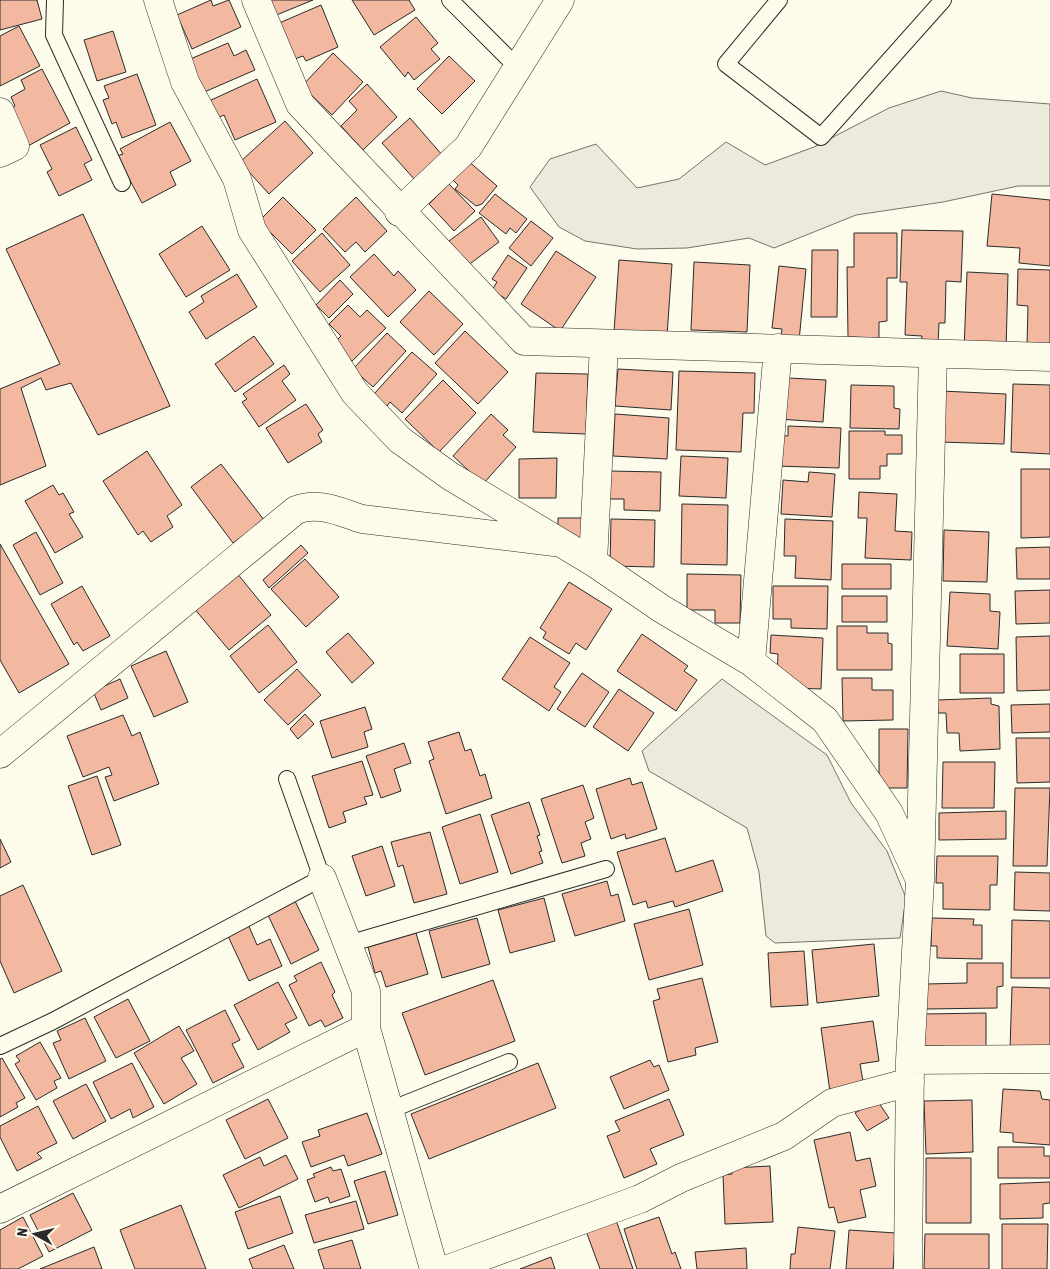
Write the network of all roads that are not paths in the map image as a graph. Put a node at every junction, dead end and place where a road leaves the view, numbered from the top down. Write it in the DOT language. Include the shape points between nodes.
graph roads {
  1 [pos="55,0"];
  2 [pos="158,0"];
  3 [pos="256,0"];
  4 [pos="450,0"];
  5 [pos="560,0"];
  6 [pos="779,0"];
  7 [pos="943,0"];
  8 [pos="517,67"];
  9 [pos="0,112"];
  10 [pos="0,153"];
  11 [pos="122,183"];
  12 [pos="400,212"];
  13 [pos="604,345"];
  14 [pos="778,348"];
  15 [pos="933,354"];
  16 [pos="1050,357"];
  17 [pos="560,543"];
  18 [pos="593,562"];
  19 [pos="751,662"];
  20 [pos="0,754"];
  21 [pos="287,779"];
  22 [pos="606,869"];
  23 [pos="322,878"];
  24 [pos="920,880"];
  25 [pos="348,944"];
  26 [pos="366,1028"];
  27 [pos="0,1046"];
  28 [pos="1050,1059"];
  29 [pos="509,1062"];
  30 [pos="910,1071"];
  31 [pos="390,1110"];
  32 [pos="0,1209"];
  33 [pos="434,1269"];
  34 [pos="448,1269"];
  35 [pos="908,1269"];
  1 -- 11 [label="lane" via="54,35"];
  2 -- 17 [label="street" via="185,82 237,178 252,230 355,393 407,445 450,476"];
  3 -- 12 [label="street" via="300,104"];
  4 -- 8 [label="lane"];
  5 -- 8 [label="street"];
  6 -- 7 [label="lane" via="726,64 822,137"];
  8 -- 12 [label="street" via="468,147"];
  9 -- 10 [label="street" via="15,146"];
  12 -- 13 [label="street" via="524,341"];
  13 -- 14 [label="street"];
  13 -- 18 [label="street"];
  14 -- 15 [label="street"];
  14 -- 19 [label="street"];
  15 -- 16 [label="street"];
  15 -- 24 [label="street"];
  17 -- 18 [label="street"];
  17 -- 20 [label="street" via="362,519 334,509 303,507"];
  18 -- 19 [label="street" via="662,609"];
  19 -- 24 [label="street" via="825,720 889,813"];
  21 -- 23 [label="lane"];
  22 -- 25 [label="lane"];
  23 -- 25 [label="street"];
  23 -- 27 [label="lane"];
  24 -- 30 [label="street"];
  25 -- 26 [label="street" via="366,991"];
  26 -- 31 [label="street"];
  26 -- 32 [label="street"];
  28 -- 30 [label="street"];
  29 -- 31 [label="lane"];
  30 -- 34 [label="street" via="832,1103 784,1136 681,1178 640,1199"];
  30 -- 35 [label="street"];
  31 -- 33 [label="street"];
}
